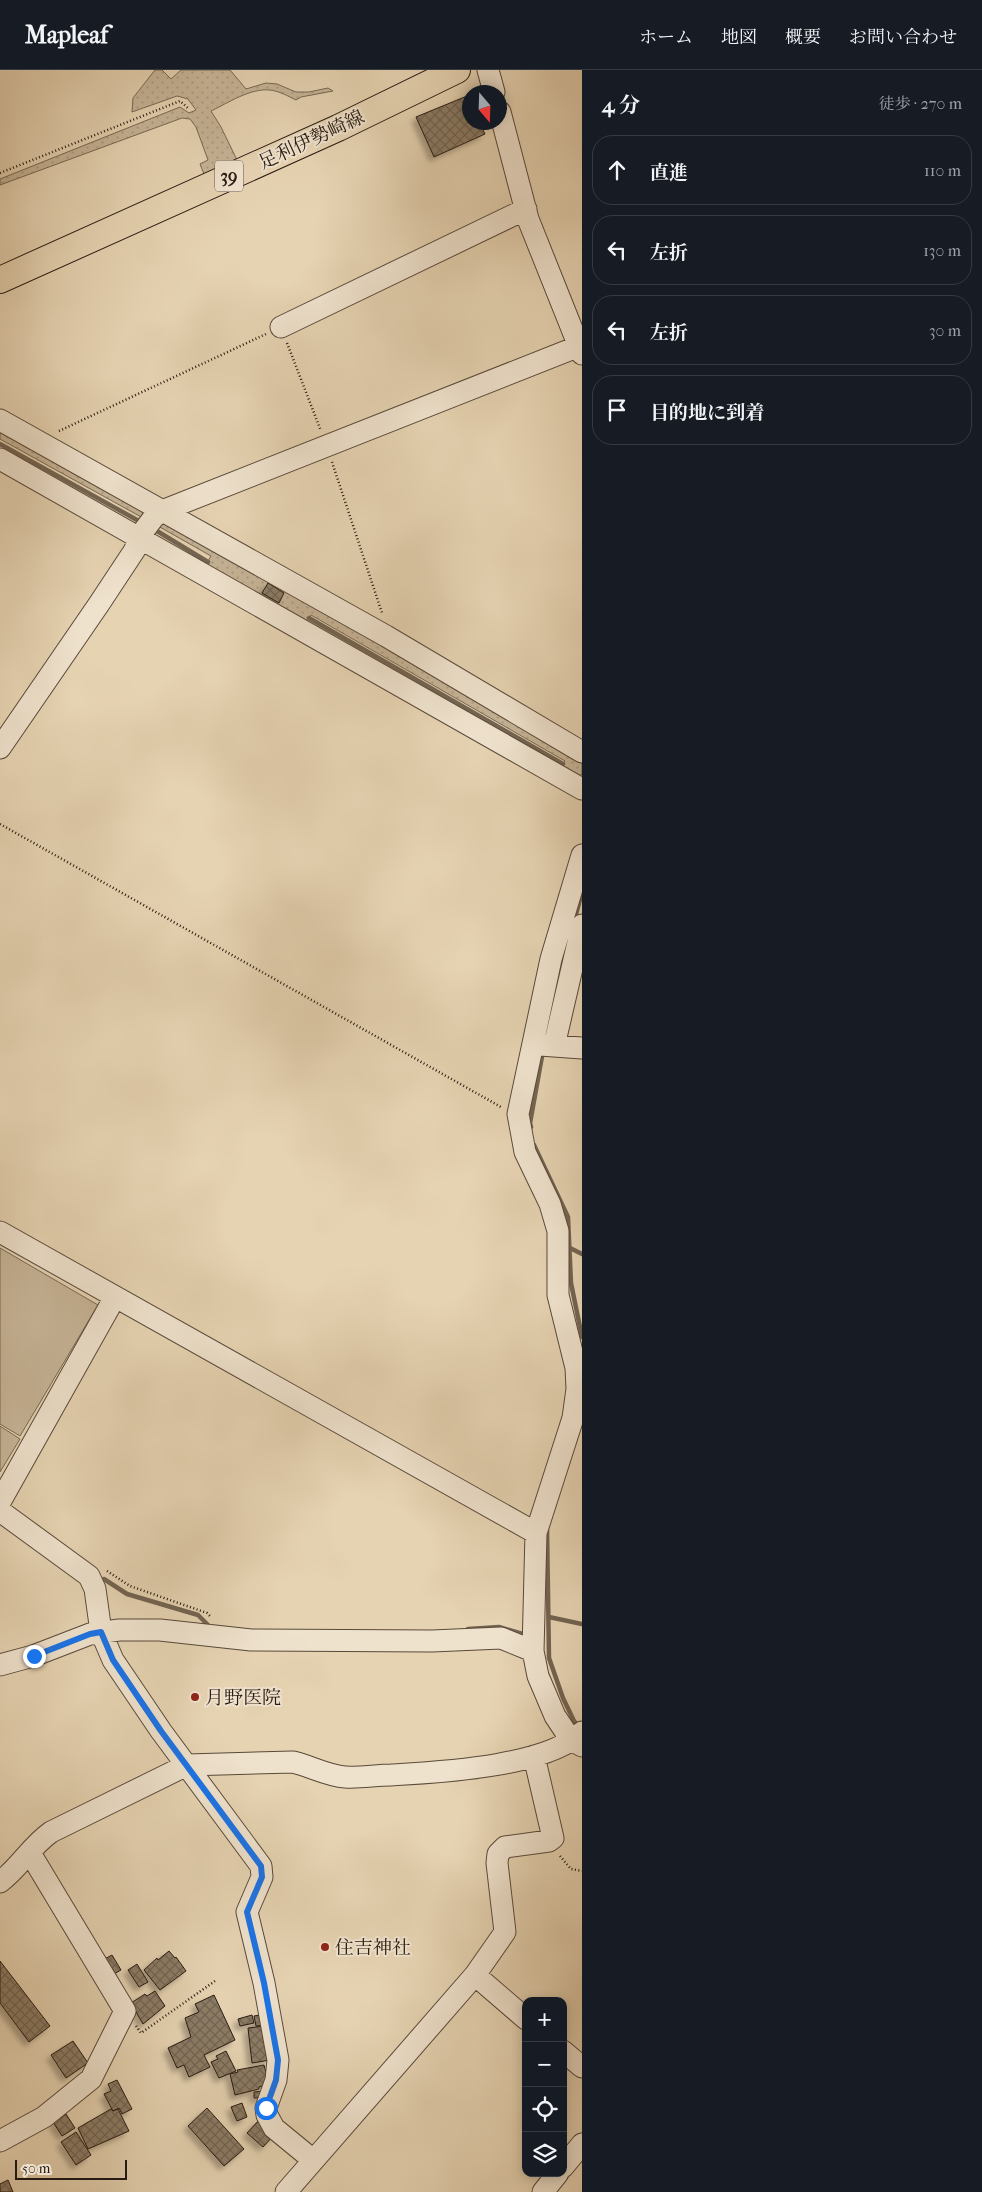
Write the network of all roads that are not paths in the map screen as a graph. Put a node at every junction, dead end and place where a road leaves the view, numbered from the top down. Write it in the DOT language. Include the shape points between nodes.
graph roads {
  1 [pos="457,70"];
  2 [pos="488,70"];
  3 [pos="492,85"];
  4 [pos="505,130"];
  5 [pos="526,209"];
  6 [pos="0,280"];
  7 [pos="281,327"];
  8 [pos="581,348"];
  9 [pos="0,420"];
  10 [pos="0,459"];
  11 [pos="162,511"];
  12 [pos="140,538"];
  13 [pos="0,748"];
  14 [pos="582,752"];
  15 [pos="582,790"];
  16 [pos="582,855"];
  17 [pos="582,924"];
  18 [pos="547,1045"];
  19 [pos="582,1048"];
  20 [pos="0,1232"];
  21 [pos="115,1297"];
  22 [pos="0,1502"];
  23 [pos="0,1511"];
  24 [pos="536,1533"];
  25 [pos="101,1632"];
  26 [pos="533,1651"];
  27 [pos="0,1665"];
  28 [pos="578,1739"];
  29 [pos="534,1756"];
  30 [pos="187,1765"];
  31 [pos="30,1853"];
  32 [pos="0,1882"];
  33 [pos="474,1975"];
  34 [pos="522,2016"];
  35 [pos="567,2054"];
  36 [pos="582,2067"];
  37 [pos="0,2141"];
  38 [pos="582,2144"];
  39 [pos="313,2160"];
  40 [pos="567,2162"];
  41 [pos="555,2177"];
  42 [pos="286,2192"];
  43 [pos="543,2192"];
  1 -- 6 [label="main road, 足利伊勢崎線 / 39" via="338,128"];
  2 -- 3 [label="street"];
  4 -- 5 [label="street"];
  5 -- 7 [label="street"];
  5 -- 8 [label="street"];
  8 -- 11 [label="street"];
  9 -- 11 [label="street"];
  10 -- 12 [label="street"];
  11 -- 12 [label="street"];
  11 -- 14 [label="street" via="386,636"];
  12 -- 13 [label="street"];
  12 -- 15 [label="street"];
  16 -- 18 [label="street" via="550,959"];
  17 -- 18 [label="street"];
  18 -- 19 [label="street"];
  18 -- 24 [label="street" via="518,1114 525,1152 556,1221 558,1295 578,1389 573,1418"];
  20 -- 21 [label="street"];
  21 -- 22 [label="street"];
  21 -- 24 [label="street"];
  23 -- 25 [label="street" via="89,1576 95,1589"];
  24 -- 26 [label="street"];
  25 -- 26 [label="street" via="160,1630 251,1640 501,1638"];
  25 -- 27 [label="street"];
  25 -- 30 [label="street" via="113,1660"];
  26 -- 28 [label="street" via="538,1676 555,1716"];
  28 -- 29 [label="street"];
  29 -- 30 [label="street" via="449,1772 344,1777 293,1762"];
  29 -- 33 [label="street" via="552,1838 505,1847 498,1854 505,1932"];
  30 -- 31 [label="street" via="51,1832"];
  30 -- 39 [label="street" via="261,1866 262,1877 247,1912 278,2060 267,2115 274,2128"];
  31 -- 32 [label="street"];
  31 -- 37 [label="street" via="125,2011 91,2079 44,2117"];
  33 -- 34 [label="street"];
  33 -- 39 [label="street"];
  35 -- 36 [label="street"];
  38 -- 40 [label="street"];
  39 -- 42 [label="street"];
  41 -- 43 [label="street"];
}
